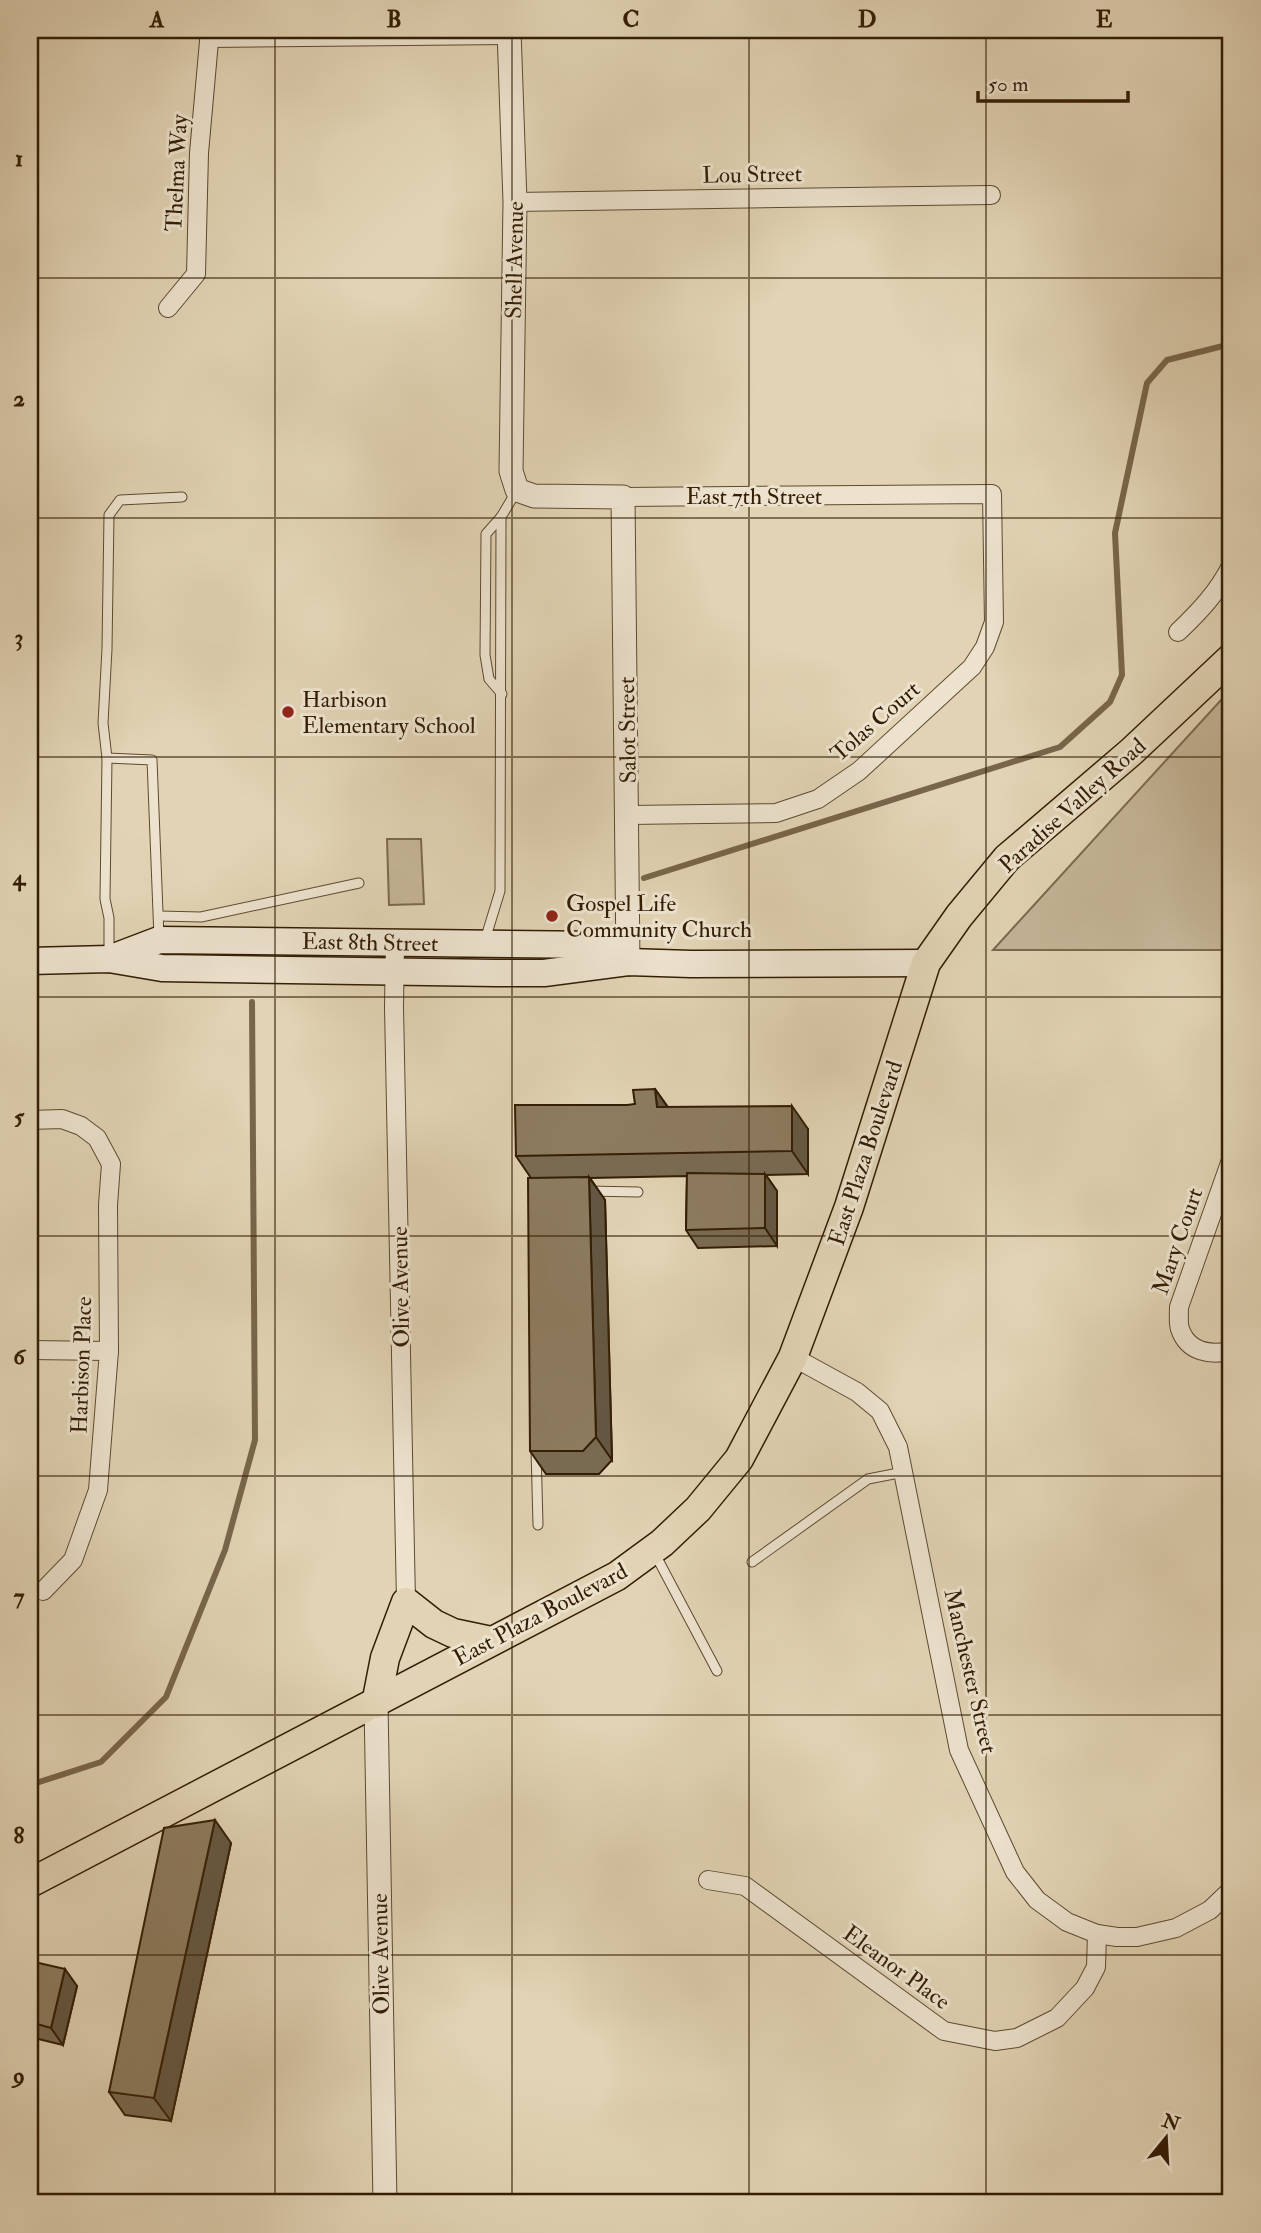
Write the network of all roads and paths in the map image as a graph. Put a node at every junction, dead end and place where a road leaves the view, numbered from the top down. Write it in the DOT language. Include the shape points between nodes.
graph roads {
  1 [pos="509,32"];
  2 [pos="210,34"];
  3 [pos="990,195"];
  4 [pos="515,202"];
  5 [pos="168,308"];
  6 [pos="517,490"];
  7 [pos="992,494"];
  8 [pos="182,497"];
  9 [pos="623,497"];
  10 [pos="501,517"];
  11 [pos="1231,566"];
  12 [pos="1178,632"];
  13 [pos="1231,659"];
  14 [pos="502,694"];
  15 [pos="107,758"];
  16 [pos="628,815"];
  17 [pos="359,883"];
  18 [pos="159,928"];
  19 [pos="395,943"];
  20 [pos="484,945"];
  21 [pos="109,959"];
  22 [pos="30,961"];
  23 [pos="628,962"];
  24 [pos="926,963"];
  25 [pos="395,972"];
  26 [pos="30,1121"];
  27 [pos="1231,1160"];
  28 [pos="583,1191"];
  29 [pos="638,1192"];
  30 [pos="30,1350"];
  31 [pos="109,1351"];
  32 [pos="1231,1352"];
  33 [pos="793,1357"];
  34 [pos="536,1437"];
  35 [pos="904,1472"];
  36 [pos="538,1525"];
  37 [pos="652,1550"];
  38 [pos="752,1562"];
  39 [pos="43,1591"];
  40 [pos="406,1602"];
  41 [pos="491,1641"];
  42 [pos="717,1671"];
  43 [pos="376,1704"];
  44 [pos="708,1880"];
  45 [pos="30,1883"];
  46 [pos="1231,1890"];
  47 [pos="1097,1934"];
  48 [pos="385,2203"];
  1 -- 2 [label="street"];
  1 -- 4 [label="street, Shell Avenue"];
  2 -- 5 [label="street, Thelma Way" via="199,153 196,274"];
  3 -- 4 [label="street, Lou Street"];
  4 -- 6 [label="street, Shell Avenue" via="511,471"];
  6 -- 9 [label="street, East 7th Street" via="534,496"];
  6 -- 10 [label="lane"];
  7 -- 9 [label="street, East 7th Street"];
  7 -- 16 [label="street, Tolas Court" via="994,622 985,647 972,667 859,771 818,799 776,813"];
  8 -- 15 [label="lane" via="120,500 109,515 103,723"];
  9 -- 16 [label="street, Salot Street"];
  10 -- 14 [label="lane"];
  10 -- 14 [label="lane" via="486,534 485,655 489,679"];
  11 -- 12 [label="street" via="1200,611"];
  13 -- 24 [label="main road, Paradise Valley Road" via="1007,858"];
  14 -- 20 [label="lane" via="500,891"];
  15 -- 18 [label="lane" via="152,760"];
  15 -- 21 [label="lane"];
  16 -- 23 [label="street, Salot Street"];
  17 -- 18 [label="lane"];
  18 -- 19 [label="main road, East 8th Street"];
  18 -- 21 [label="main road, East 8th Street"];
  19 -- 20 [label="main road, East 8th Street"];
  19 -- 25 [label="street, Olive Avenue"];
  20 -- 23 [label="main road, East 8th Street" via="601,945"];
  21 -- 22 [label="main road, East 8th Street"];
  21 -- 25 [label="main road, East 8th Street" via="162,968"];
  23 -- 24 [label="main road, East 8th Street"];
  23 -- 25 [label="main road, East 8th Street" via="544,973"];
  24 -- 33 [label="main road, East Plaza Boulevard" via="849,1207"];
  25 -- 40 [label="street, Olive Avenue"];
  26 -- 31 [label="street, Harbison Place" via="62,1119 90,1131 111,1164"];
  27 -- 32 [label="street, Mary Court" via="1179,1307 1179,1328 1199,1351"];
  28 -- 29 [label="lane"];
  30 -- 31 [label="street"];
  31 -- 39 [label="street, Harbison Place" via="98,1490 73,1560"];
  33 -- 35 [label="street, Manchester Street" via="857,1392 880,1411 898,1447"];
  33 -- 37 [label="main road, East Plaza Boulevard" via="739,1459 698,1509"];
  34 -- 36 [label="lane"];
  35 -- 38 [label="lane" via="868,1479"];
  35 -- 47 [label="street, Manchester Street" via="959,1750 1015,1872 1037,1900 1067,1922"];
  37 -- 41 [label="main road, East Plaza Boulevard" via="617,1576"];
  37 -- 42 [label="lane"];
  40 -- 41 [label="main road" via="453,1633"];
  40 -- 43 [label="main road" via="385,1658"];
  41 -- 43 [label="main road, East Plaza Boulevard"];
  43 -- 45 [label="main road, East Plaza Boulevard"];
  43 -- 48 [label="street, Olive Avenue"];
  44 -- 47 [label="street, Eleanor Place" via="745,1886 944,2031 995,2041 1017,2038 1057,2018 1085,1988 1096,1967"];
  46 -- 47 [label="street, Manchester Street" via="1210,1910 1177,1928 1138,1937"];
}
